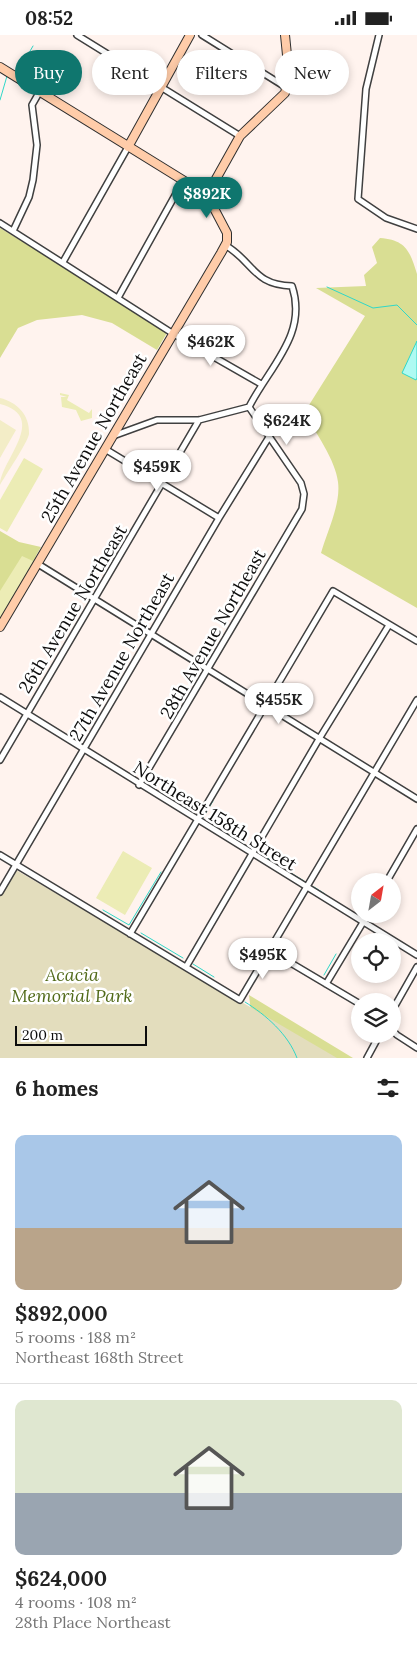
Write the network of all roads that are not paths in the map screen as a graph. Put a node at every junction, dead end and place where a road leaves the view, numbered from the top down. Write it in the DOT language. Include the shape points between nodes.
graph roads {
  1 [pos="76,35"];
  2 [pos="190,35"];
  3 [pos="202,35"];
  4 [pos="285,35"];
  5 [pos="380,35"];
  6 [pos="101,50"];
  7 [pos="286,50"];
  8 [pos="0,67"];
  9 [pos="15,76"];
  10 [pos="167,76"];
  11 [pos="275,80"];
  12 [pos="167,91"];
  13 [pos="38,95"];
  14 [pos="46,95"];
  15 [pos="157,95"];
  16 [pos="282,95"];
  17 [pos="240,136"];
  18 [pos="128,147"];
  19 [pos="183,181"];
  20 [pos="207,195"];
  21 [pos="0,223"];
  22 [pos="417,229"];
  23 [pos="13,231"];
  24 [pos="227,241"];
  25 [pos="63,261"];
  26 [pos="119,297"];
  27 [pos="172,333"];
  28 [pos="260,384"];
  29 [pos="249,407"];
  30 [pos="199,420"];
  31 [pos="112,437"];
  32 [pos="269,437"];
  33 [pos="105,449"];
  34 [pos="162,484"];
  35 [pos="219,518"];
  36 [pos="38,564"];
  37 [pos="96,600"];
  38 [pos="389,625"];
  39 [pos="0,627"];
  40 [pos="152,634"];
  41 [pos="417,641"];
  42 [pos="209,669"];
  43 [pos="0,697"];
  44 [pos="417,700"];
  45 [pos="265,705"];
  46 [pos="27,714"];
  47 [pos="320,739"];
  48 [pos="83,750"];
  49 [pos="0,760"];
  50 [pos="374,773"];
  51 [pos="139,785"];
  52 [pos="417,799"];
  53 [pos="197,821"];
  54 [pos="417,829"];
  55 [pos="0,855"];
  56 [pos="252,855"];
  57 [pos="16,865"];
  58 [pos="392,873"];
  59 [pos="305,888"];
  60 [pos="0,892"];
  61 [pos="351,916"];
  62 [pos="362,923"];
  63 [pos="130,934"];
  64 [pos="269,950"];
  65 [pos="417,955"];
  66 [pos="186,967"];
  67 [pos="417,967"];
  68 [pos="326,984"];
  69 [pos="401,995"];
  70 [pos="351,999"];
  71 [pos="401,1038"];
  72 [pos="375,1043"];
  73 [pos="417,1048"];
  74 [pos="367,1058"];
  1 -- 6 [label="street"];
  2 -- 10 [label="street"];
  3 -- 11 [label="street"];
  4 -- 7 [label="street"];
  5 -- 22 [label="street" via="366,89 358,199 386,218"];
  8 -- 9 [label="street"];
  12 -- 17 [label="street"];
  13 -- 23 [label="street" via="32,105 37,145 33,180"];
  14 -- 18 [label="street"];
  15 -- 18 [label="street"];
  16 -- 17 [label="street"];
  17 -- 20 [label="street"];
  18 -- 19 [label="street"];
  18 -- 25 [label="street"];
  19 -- 20 [label="street"];
  19 -- 26 [label="street"];
  20 -- 24 [label="street"];
  21 -- 23 [label="street"];
  23 -- 25 [label="street"];
  24 -- 27 [label="street, 25th Avenue Northeast"];
  24 -- 28 [label="street" via="263,280 292,286 298,312 294,327 271,371"];
  25 -- 26 [label="street"];
  26 -- 27 [label="street"];
  27 -- 28 [label="street"];
  27 -- 31 [label="street, 25th Avenue Northeast"];
  28 -- 29 [label="street"];
  29 -- 30 [label="street"];
  29 -- 32 [label="street"];
  30 -- 31 [label="street" via="157,419"];
  30 -- 34 [label="street, 26th Avenue Northeast"];
  31 -- 33 [label="street, 25th Avenue Northeast"];
  32 -- 35 [label="street, 27th Avenue Northeast"];
  32 -- 42 [label="street, 28th Avenue Northeast" via="301,483 304,494 302,509"];
  33 -- 34 [label="street"];
  33 -- 36 [label="street, 25th Avenue Northeast"];
  34 -- 35 [label="street"];
  34 -- 37 [label="street, 26th Avenue Northeast"];
  35 -- 40 [label="street, 27th Avenue Northeast"];
  36 -- 37 [label="street"];
  36 -- 39 [label="street, 25th Avenue Northeast"];
  37 -- 40 [label="street"];
  37 -- 46 [label="street, 26th Avenue Northeast"];
  38 -- 41 [label="street"];
  38 -- 45 [label="street" via="332,591"];
  38 -- 47 [label="street"];
  40 -- 42 [label="street"];
  40 -- 48 [label="street, 27th Avenue Northeast"];
  42 -- 45 [label="street"];
  42 -- 51 [label="street, 28th Avenue Northeast"];
  43 -- 46 [label="street, Northeast 158th Street"];
  44 -- 50 [label="street"];
  45 -- 47 [label="street"];
  45 -- 53 [label="street"];
  46 -- 48 [label="street, Northeast 158th Street"];
  46 -- 49 [label="street, 26th Avenue Northeast"];
  47 -- 50 [label="street"];
  47 -- 56 [label="street"];
  48 -- 51 [label="street, Northeast 158th Street"];
  48 -- 57 [label="street, 27th Avenue Northeast"];
  50 -- 52 [label="street"];
  50 -- 59 [label="street"];
  51 -- 53 [label="street, Northeast 158th Street"];
  53 -- 56 [label="street, Northeast 158th Street"];
  53 -- 63 [label="street"];
  54 -- 58 [label="street"];
  55 -- 57 [label="street"];
  56 -- 59 [label="street, Northeast 158th Street"];
  56 -- 66 [label="street"];
  57 -- 60 [label="street, 27th Avenue Northeast"];
  57 -- 63 [label="street"];
  59 -- 61 [label="street, Northeast 158th Street"];
  59 -- 64 [label="street"];
  62 -- 65 [label="street, Northeast 158th Street"];
  62 -- 68 [label="street"];
  63 -- 66 [label="street"];
  64 -- 66 [label="street" via="240,1000"];
  64 -- 68 [label="street"];
  67 -- 69 [label="street"];
  68 -- 70 [label="street"];
  71 -- 73 [label="street"];
  72 -- 74 [label="street"];
}
